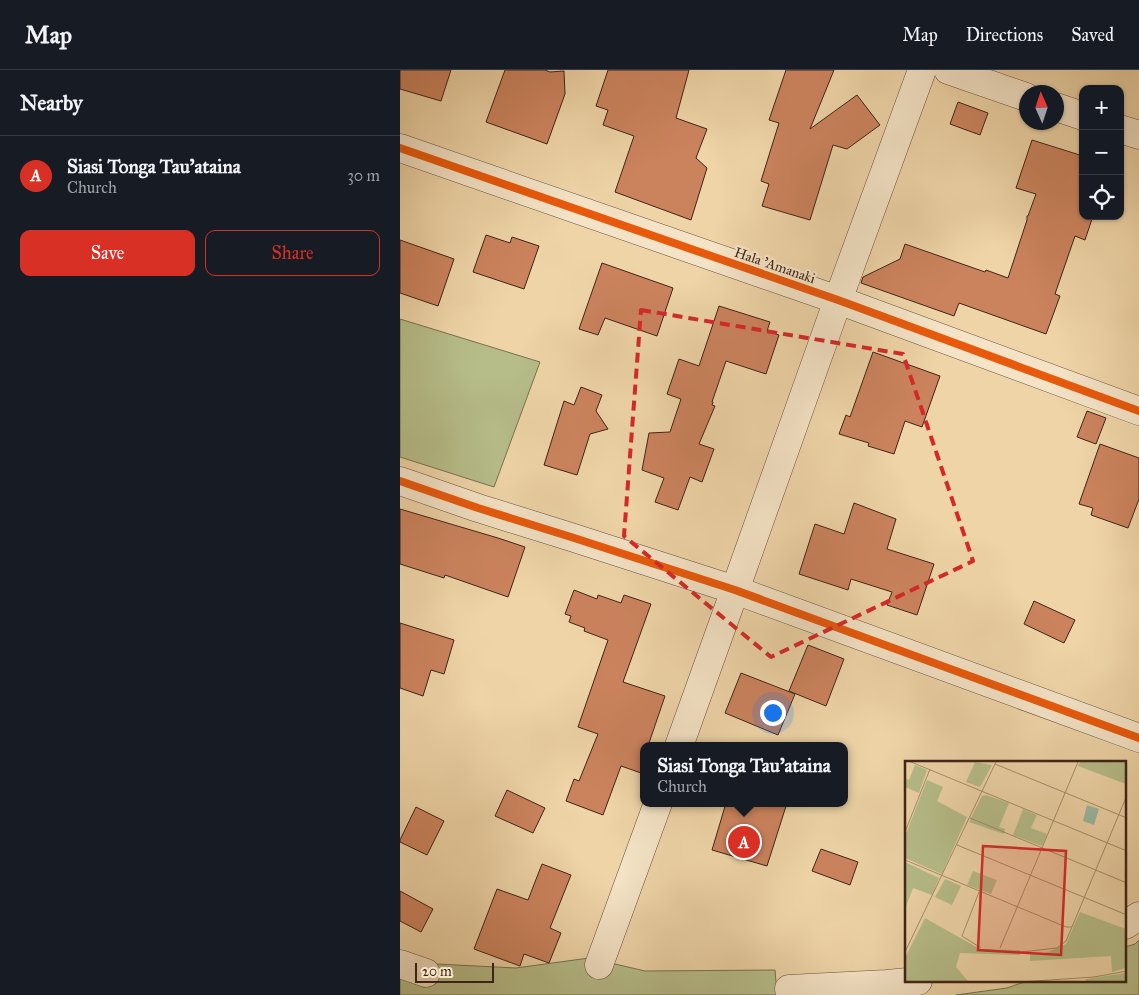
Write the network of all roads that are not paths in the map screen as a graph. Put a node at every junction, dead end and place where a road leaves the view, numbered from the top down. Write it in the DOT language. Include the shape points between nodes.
graph roads {
  1 [pos="922,70"];
  2 [pos="948,70"];
  3 [pos="1019,95"];
  4 [pos="1064,110"];
  5 [pos="1079,115"];
  6 [pos="1123,130"];
  7 [pos="1139,135"];
  8 [pos="400,148"];
  9 [pos="838,300"];
  10 [pos="1139,411"];
  11 [pos="400,481"];
  12 [pos="736,590"];
  13 [pos="1139,738"];
  14 [pos="680,742"];
  15 [pos="657,807"];
  16 [pos="1139,916"];
  17 [pos="1126,924"];
  18 [pos="400,964"];
  19 [pos="599,965"];
  20 [pos="426,973"];
  21 [pos="905,982"];
  22 [pos="789,989"];
  1 -- 9 [label="street"];
  2 -- 3 [label="street"];
  4 -- 5 [label="street"];
  6 -- 7 [label="street"];
  8 -- 9 [label="street, Hala 'Amanaki"];
  9 -- 10 [label="street, Hala 'Amanaki"];
  9 -- 12 [label="street"];
  11 -- 12 [label="street"];
  12 -- 13 [label="street"];
  12 -- 14 [label="street"];
  15 -- 19 [label="street"];
  16 -- 17 [label="street"];
  18 -- 20 [label="street"];
  21 -- 22 [label="street"];
}
